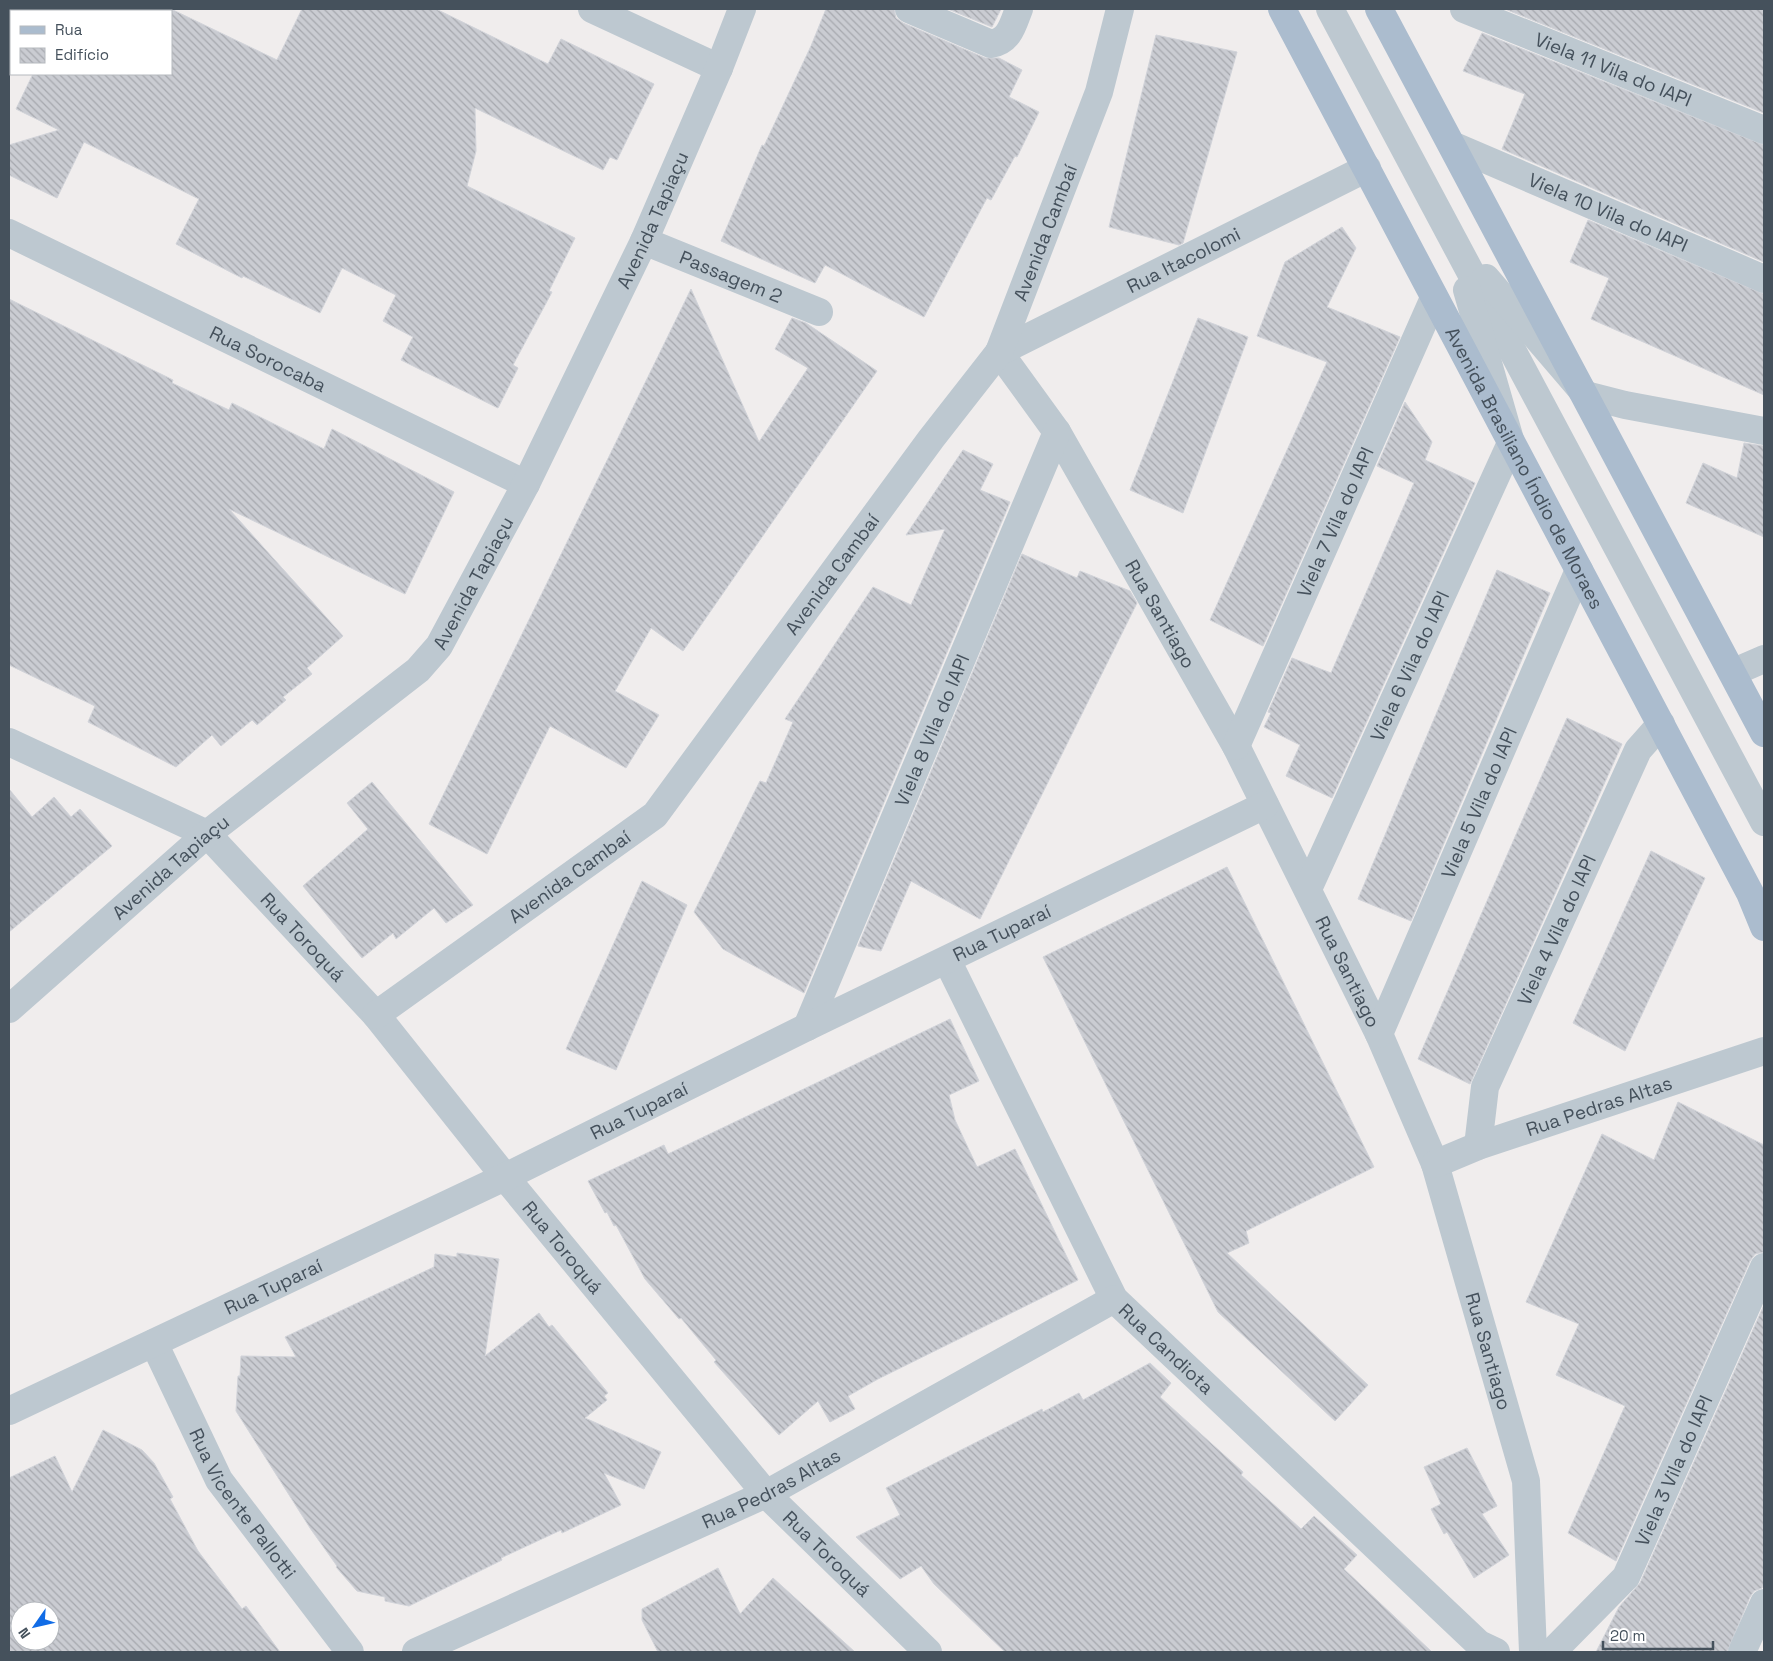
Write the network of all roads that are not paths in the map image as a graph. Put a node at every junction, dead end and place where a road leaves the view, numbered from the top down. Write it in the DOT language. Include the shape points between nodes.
graph roads {
  1 [pos="592,9"];
  2 [pos="742,9"];
  3 [pos="909,9"];
  4 [pos="1019,9"];
  5 [pos="1120,9"];
  6 [pos="1282,9"];
  7 [pos="1330,9"];
  8 [pos="1379,9"];
  9 [pos="1464,9"];
  10 [pos="719,68"];
  11 [pos="1764,130"];
  12 [pos="1452,145"];
  13 [pos="1367,168"];
  14 [pos="9,233"];
  15 [pos="1452,239"];
  16 [pos="644,240"];
  17 [pos="1764,279"];
  18 [pos="1434,298"];
  19 [pos="819,312"];
  20 [pos="999,352"];
  21 [pos="1586,395"];
  22 [pos="1764,431"];
  23 [pos="1057,432"];
  24 [pos="1511,443"];
  25 [pos="526,484"];
  26 [pos="1578,570"];
  27 [pos="1764,659"];
  28 [pos="1734,672"];
  29 [pos="1661,724"];
  30 [pos="1764,733"];
  31 [pos="9,742"];
  32 [pos="1236,746"];
  33 [pos="1265,804"];
  34 [pos="1764,822"];
  35 [pos="207,834"];
  36 [pos="1308,889"];
  37 [pos="1764,927"];
  38 [pos="947,960"];
  39 [pos="9,1009"];
  40 [pos="376,1015"];
  41 [pos="807,1027"];
  42 [pos="1379,1034"];
  43 [pos="1764,1051"];
  44 [pos="1478,1146"];
  45 [pos="1436,1164"];
  46 [pos="505,1177"];
  47 [pos="1764,1268"];
  48 [pos="1114,1300"];
  49 [pos="154,1343"];
  50 [pos="9,1411"];
  51 [pos="766,1494"];
  52 [pos="1764,1603"];
  53 [pos="350,1652"];
  54 [pos="416,1652"];
  55 [pos="928,1652"];
  56 [pos="1496,1652"];
  57 [pos="1533,1652"];
  58 [pos="1552,1652"];
  59 [pos="1742,1652"];
  1 -- 10 [label="street"];
  2 -- 10 [label="street, Avenida Tapiaçu"];
  3 -- 4 [label="street" via="991,44 1001,42 1008,35"];
  5 -- 20 [label="street, Avenida Cambaí" via="1099,92"];
  6 -- 13 [label="main road, Avenida Brasiliano Índio de Moraes"];
  7 -- 15 [label="street"];
  8 -- 12 [label="main road"];
  9 -- 11 [label="street, Viela 11 Vila do IAPI"];
  10 -- 16 [label="street, Avenida Tapiaçu"];
  12 -- 17 [label="street, Viela 10 Vila do IAPI"];
  12 -- 21 [label="main road"];
  13 -- 18 [label="main road, Avenida Brasiliano Índio de Moraes"];
  13 -- 20 [label="street, Rua Itacolomi"];
  14 -- 25 [label="street, Rua Sorocaba"];
  15 -- 21 [label="street"];
  15 -- 24 [label="street"];
  15 -- 34 [label="street"];
  16 -- 19 [label="street, Passagem 2"];
  16 -- 25 [label="street, Avenida Tapiaçu"];
  18 -- 24 [label="main road, Avenida Brasiliano Índio de Moraes"];
  18 -- 32 [label="street, Viela 7 Vila do IAPI"];
  20 -- 23 [label="street, Rua Santiago"];
  20 -- 40 [label="street, Avenida Cambaí" via="930,439 655,815"];
  21 -- 22 [label="street"];
  21 -- 28 [label="main road"];
  23 -- 32 [label="street, Rua Santiago"];
  23 -- 41 [label="street, Viela 8 Vila do IAPI"];
  24 -- 26 [label="main road, Avenida Brasiliano Índio de Moraes"];
  24 -- 36 [label="street, Viela 6 Vila do IAPI"];
  25 -- 35 [label="street, Avenida Tapiaçu" via="439,646 418,670"];
  26 -- 29 [label="main road, Avenida Brasiliano Índio de Moraes"];
  26 -- 42 [label="street, Viela 5 Vila do IAPI"];
  27 -- 28 [label="street"];
  28 -- 30 [label="main road"];
  29 -- 37 [label="main road, Avenida Brasiliano Índio de Moraes" via="1750,893"];
  29 -- 44 [label="street, Viela 4 Vila do IAPI" via="1638,750 1485,1087"];
  31 -- 35 [label="street"];
  32 -- 33 [label="street, Rua Santiago"];
  33 -- 36 [label="street, Rua Santiago"];
  33 -- 38 [label="street, Rua Tuparaí"];
  35 -- 39 [label="street, Avenida Tapiaçu"];
  35 -- 40 [label="street, Rua Toroquá"];
  36 -- 42 [label="street, Rua Santiago"];
  38 -- 41 [label="street, Rua Tuparaí"];
  38 -- 48 [label="street, Rua Candiota"];
  40 -- 46 [label="street, Rua Toroquá"];
  41 -- 46 [label="street, Rua Tuparaí"];
  42 -- 45 [label="street, Rua Santiago"];
  43 -- 44 [label="street, Rua Pedras Altas"];
  44 -- 45 [label="street, Rua Pedras Altas"];
  45 -- 57 [label="street, Rua Santiago" via="1526,1481"];
  46 -- 49 [label="street, Rua Tuparaí"];
  46 -- 51 [label="street, Rua Toroquá"];
  47 -- 58 [label="street, Viela 3 Vila do IAPI" via="1626,1577"];
  48 -- 51 [label="street, Rua Pedras Altas"];
  48 -- 56 [label="street, Rua Candiota" via="1479,1644"];
  49 -- 50 [label="street, Rua Tuparaí"];
  49 -- 53 [label="street, Rua Vicente Pallotti" via="219,1480"];
  51 -- 54 [label="street, Rua Pedras Altas"];
  51 -- 55 [label="street, Rua Toroquá"];
  52 -- 59 [label="street"];
}
